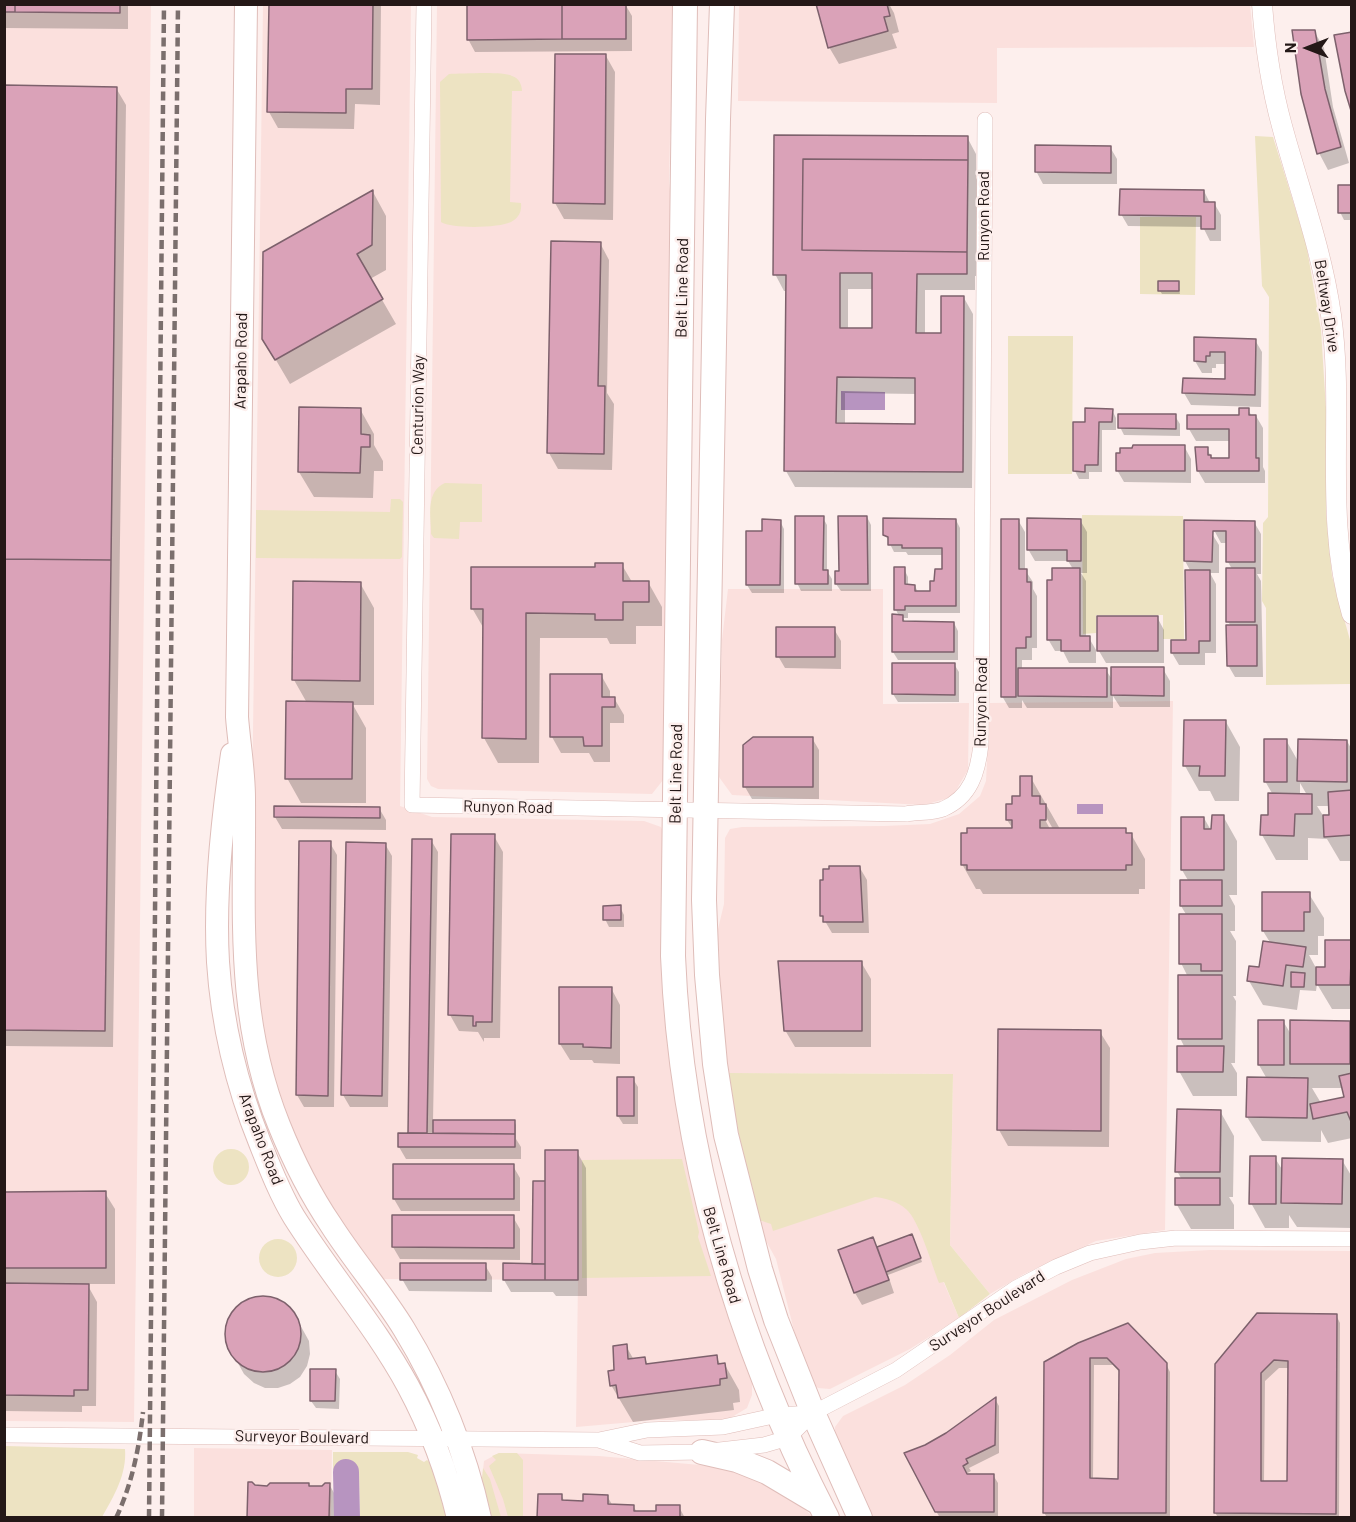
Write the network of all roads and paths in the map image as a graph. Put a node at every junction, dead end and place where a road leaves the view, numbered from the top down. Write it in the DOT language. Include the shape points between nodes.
graph roads {
  1 [pos="246,4"];
  2 [pos="424,4"];
  3 [pos="685,4"];
  4 [pos="722,4"];
  5 [pos="1262,4"];
  6 [pos="985,120"];
  7 [pos="683,210"];
  8 [pos="716,260"];
  9 [pos="681,399"];
  10 [pos="680,480"];
  11 [pos="712,494"];
  12 [pos="1345,536"];
  13 [pos="710,574"];
  14 [pos="1352,614"];
  15 [pos="237,717"];
  16 [pos="412,805"];
  17 [pos="676,808"];
  18 [pos="706,810"];
  19 [pos="726,1135"];
  20 [pos="695,1140"];
  21 [pos="295,1164"];
  22 [pos="273,1175"];
  23 [pos="1352,1239"];
  24 [pos="813,1413"];
  25 [pos="778,1415"];
  26 [pos="4,1435"];
  27 [pos="432,1438"];
  28 [pos="788,1438"];
  29 [pos="458,1439"];
  30 [pos="599,1440"];
  31 [pos="702,1452"];
  32 [pos="823,1510"];
  33 [pos="458,1518"];
  34 [pos="480,1518"];
  35 [pos="860,1518"];
  1 -- 15 [label="main road, Arapaho Road"];
  2 -- 16 [label="street, Centurion Way"];
  3 -- 7 [label="main road, Belt Line Road"];
  4 -- 8 [label="main road, Belt Line Road"];
  5 -- 12 [label="street, Beltway Drive" via="1273,90 1318,248 1331,314 1336,374 1335,494"];
  6 -- 18 [label="street, Runyon Road" via="979,765 965,795 942,810 906,814"];
  7 -- 8 [label="main road" via="700,209 707,214"];
  7 -- 9 [label="main road, Belt Line Road"];
  8 -- 11 [label="main road, Belt Line Road"];
  9 -- 10 [label="main road, Belt Line Road"];
  9 -- 11 [label="main road" via="694,409 698,481"];
  10 -- 13 [label="main road" via="692,487 699,502 698,553"];
  10 -- 17 [label="main road, Belt Line Road"];
  11 -- 13 [label="main road, Belt Line Road"];
  12 -- 14 [label="street, Beltway Drive" via="1343,574"];
  13 -- 18 [label="main road, Belt Line Road"];
  15 -- 21 [label="main road, Arapaho Road" via="244,795 243,921 248,1004 258,1061"];
  15 -- 22 [label="main road, Arapaho Road" via="225,800 218,962 237,1074"];
  16 -- 17 [label="street, Runyon Road"];
  17 -- 18 [label="street, Runyon Road"];
  17 -- 20 [label="main road, Belt Line Road" via="673,968"];
  18 -- 19 [label="main road, Belt Line Road" via="707,975"];
  19 -- 20 [label="main road"];
  19 -- 24 [label="main road, Belt Line Road" via="760,1269"];
  20 -- 25 [label="main road, Belt Line Road" via="702,1182 728,1276"];
  21 -- 22 [label="main road"];
  21 -- 29 [label="main road, Arapaho Road" via="330,1225 403,1328"];
  22 -- 27 [label="main road, Arapaho Road" via="298,1223 407,1385"];
  23 -- 24 [label="street, Surveyor Boulevard" via="1176,1238 1090,1253 1016,1288 896,1370"];
  24 -- 25 [label="street, Surveyor Boulevard"];
  24 -- 28 [label="street, Surveyor Boulevard"];
  24 -- 35 [label="main road, Belt Line Road"];
  25 -- 28 [label="main road, Belt Line Road"];
  25 -- 30 [label="street, Surveyor Boulevard" via="723,1427 647,1430"];
  26 -- 27 [label="street, Surveyor Boulevard"];
  27 -- 29 [label="street, Surveyor Boulevard"];
  27 -- 33 [label="main road, Arapaho Road"];
  28 -- 31 [label="street, Surveyor Boulevard" via="764,1445"];
  28 -- 32 [label="main road, Belt Line Road"];
  29 -- 30 [label="street, Surveyor Boulevard"];
  29 -- 34 [label="main road, Arapaho Road"];
  30 -- 31 [label="street, Surveyor Boulevard" via="640,1453"];
  31 -- 32 [label="main road" via="757,1468"];
}
